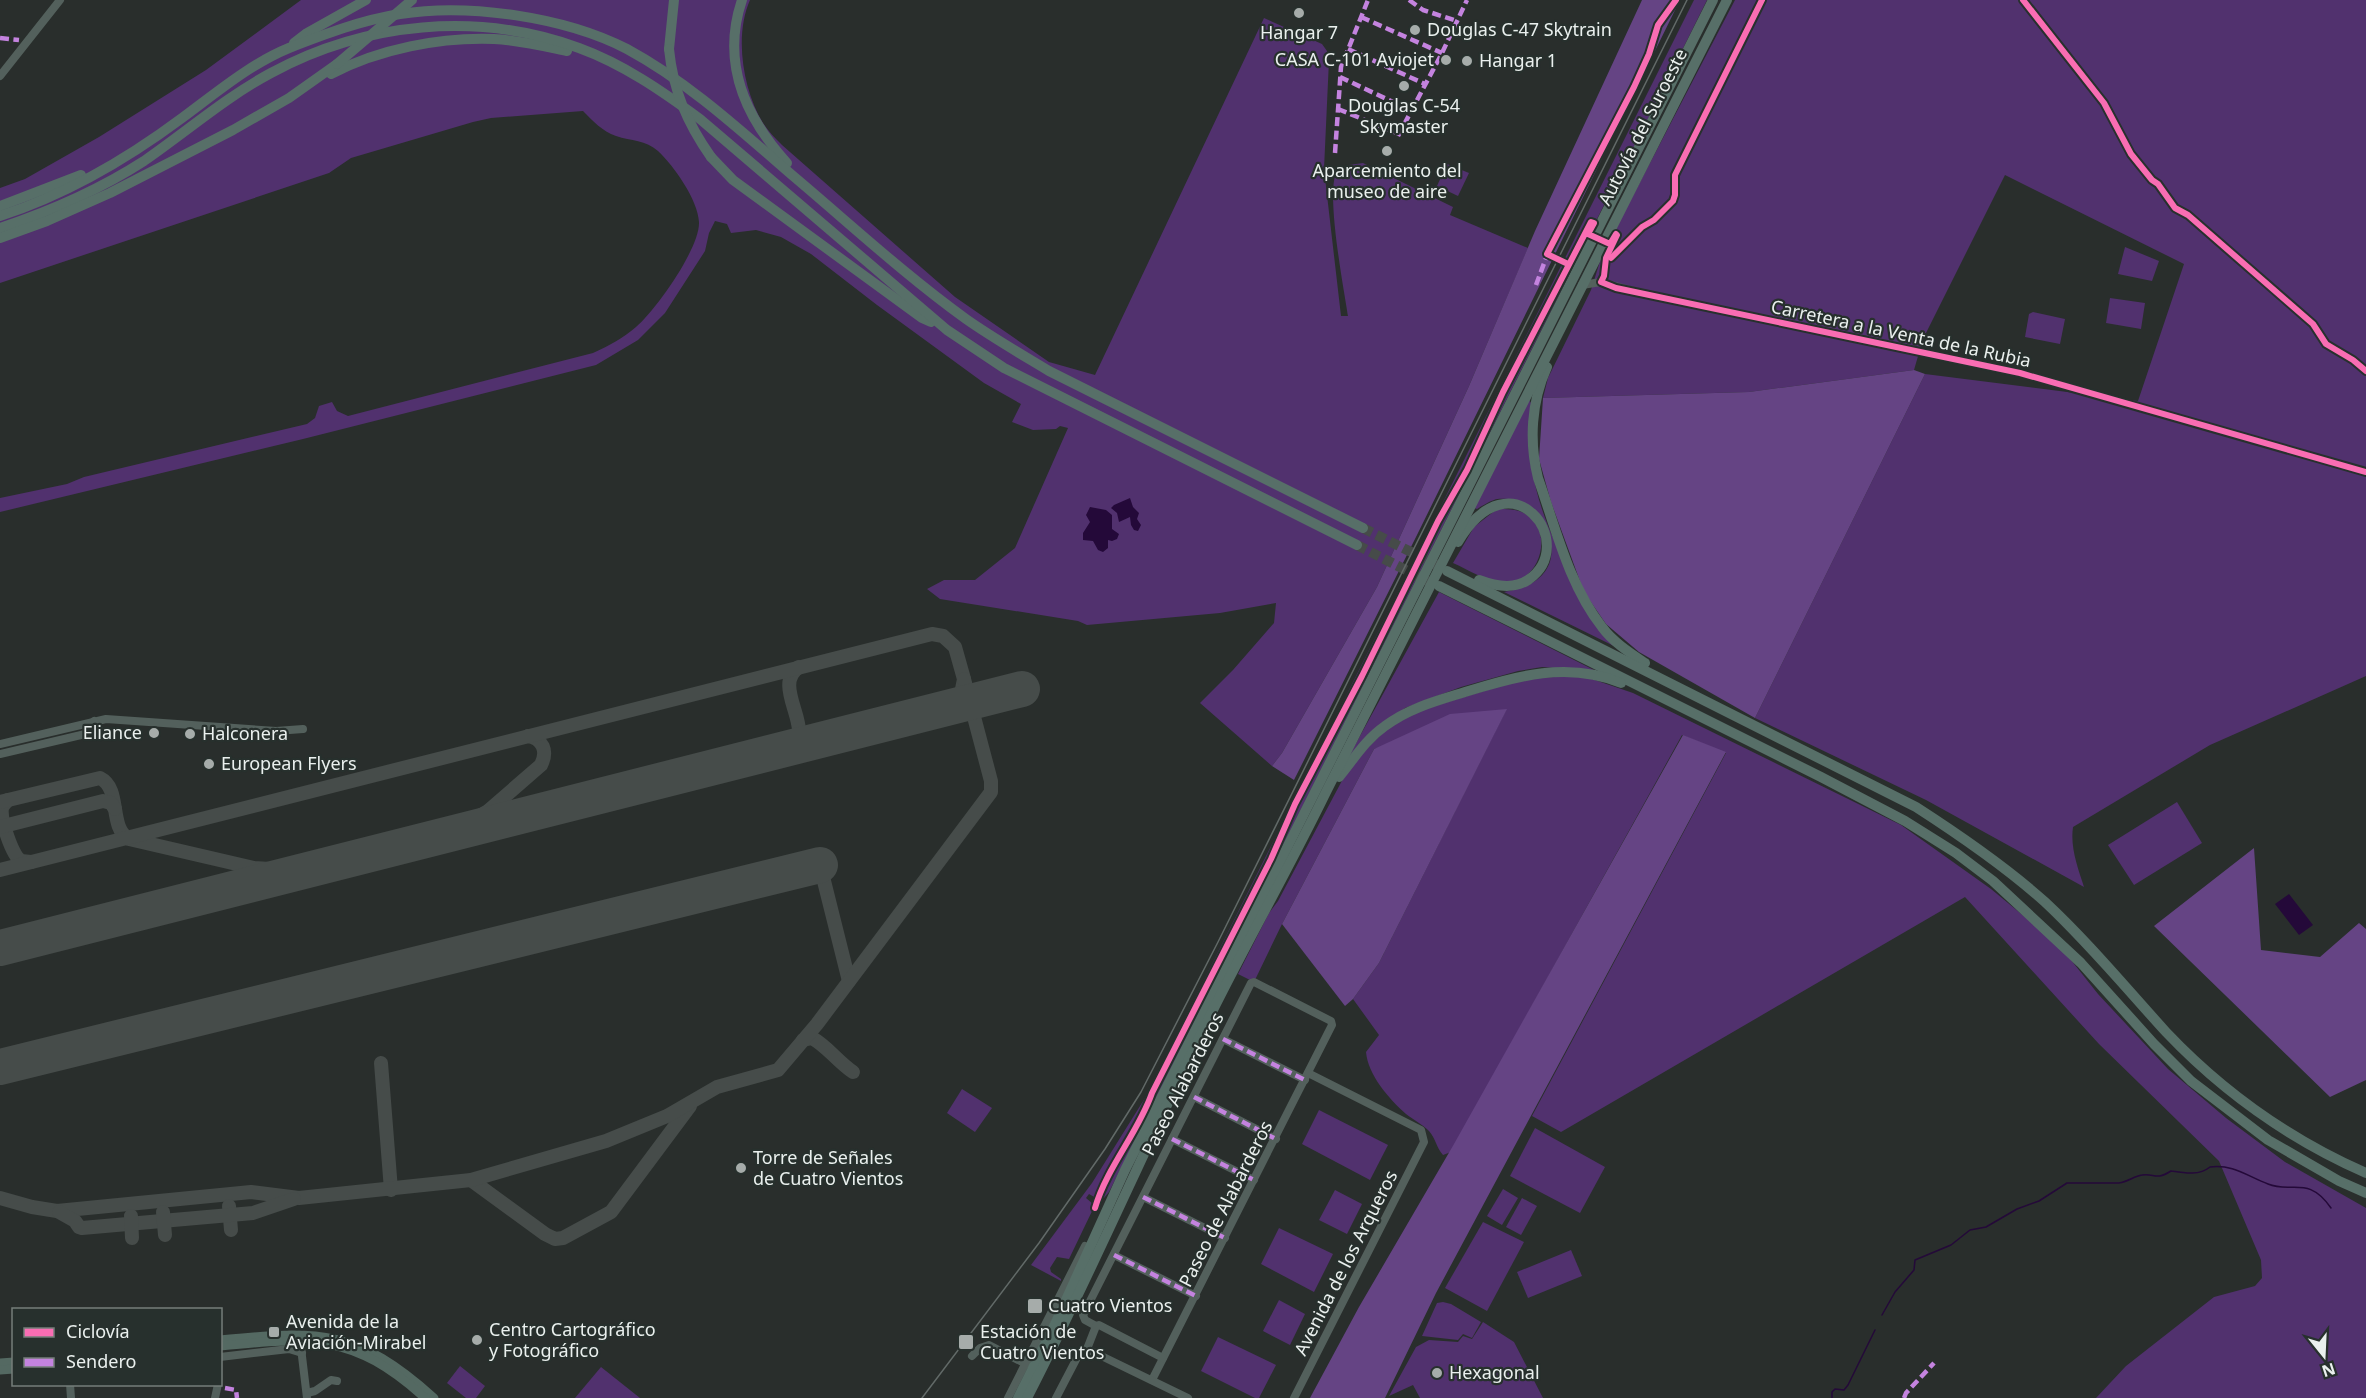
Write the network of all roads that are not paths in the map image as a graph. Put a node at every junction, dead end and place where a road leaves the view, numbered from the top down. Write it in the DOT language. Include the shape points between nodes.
graph roads {
  1 [pos="60,0"];
  2 [pos="366,0"];
  3 [pos="412,0"];
  4 [pos="674,0"];
  5 [pos="742,0"];
  6 [pos="1713,0"];
  7 [pos="1727,0"];
  8 [pos="287,49"];
  9 [pos="600,57"];
  10 [pos="0,76"];
  11 [pos="290,98"];
  12 [pos="136,150"];
  13 [pos="180,156"];
  14 [pos="69,203"];
  15 [pos="0,206"];
  16 [pos="838,213"];
  17 [pos="0,216"];
  18 [pos="0,228"];
  19 [pos="0,238"];
  20 [pos="1594,261"];
  21 [pos="1601,282"];
  22 [pos="1582,285"];
  23 [pos="1574,302"];
  24 [pos="947,330"];
  25 [pos="2366,472"];
  26 [pos="1364,528"];
  27 [pos="1357,545"];
  28 [pos="1439,586"];
  29 [pos="1390,664"];
  30 [pos="1645,691"];
  31 [pos="1717,705"];
  32 [pos="106,719"];
  33 [pos="94,721"];
  34 [pos="303,729"];
  35 [pos="99,730"];
  36 [pos="0,744"];
  37 [pos="0,754"];
  38 [pos="1328,788"];
  39 [pos="1223,1039"];
  40 [pos="1307,1077"];
  41 [pos="1194,1096"];
  42 [pos="1172,1139"];
  43 [pos="1276,1139"];
  44 [pos="2366,1173"];
  45 [pos="1254,1180"];
  46 [pos="2366,1193"];
  47 [pos="1113,1195"];
  48 [pos="1143,1197"];
  49 [pos="1225,1238"];
  50 [pos="1114,1255"];
  51 [pos="1196,1296"];
  52 [pos="1077,1297"];
  53 [pos="1096,1326"];
  54 [pos="222,1340"];
  55 [pos="298,1341"];
  56 [pos="222,1346"];
  57 [pos="1087,1349"];
  58 [pos="972,1356"];
  59 [pos="222,1357"];
  60 [pos="1163,1358"];
  61 [pos="1026,1364"];
  62 [pos="1152,1380"];
  63 [pos="337,1381"];
  64 [pos="309,1395"];
  65 [pos="425,1398"];
  66 [pos="434,1398"];
  67 [pos="1008,1398"];
  68 [pos="1018,1398"];
  69 [pos="1027,1398"];
  70 [pos="1036,1398"];
  71 [pos="1056,1398"];
  72 [pos="1188,1398"];
  73 [pos="1294,1398"];
  1 -- 10 [label="street"];
  2 -- 8 [label="highway" via="307,33"];
  3 -- 11 [label="highway, bridge"];
  4 -- 24 [label="highway, bridge" via="669,49 674,79 684,113 711,157 733,180 768,206 922,318"];
  5 -- 16 [label="highway" via="736,60 745,103 765,139"];
  6 -- 47 [label="highway, Autovía del Suroeste"];
  7 -- 20 [label="highway, Autovía del Suroeste"];
  8 -- 12 [label="highway" via="220,89"];
  8 -- 16 [label="highway" via="350,26 401,14 486,12 572,28 626,49 711,106"];
  9 -- 11 [label="highway" via="494,39 450,41 402,49 355,63"];
  9 -- 14 [label="highway" via="544,37 499,28 407,28 352,40 271,73 142,162"];
  9 -- 24 [label="highway" via="700,119"];
  11 -- 13 [label="highway"];
  12 -- 15 [label="highway"];
  12 -- 17 [label="highway" via="64,191"];
  13 -- 14 [label="highway"];
  13 -- 19 [label="highway" via="89,203"];
  14 -- 18 [label="highway"];
  16 -- 26 [label="highway" via="966,319 1010,348"];
  20 -- 21 [label="street"];
  20 -- 22 [label="highway, Autovía del Suroeste"];
  21 -- 22 [label="street, Carretera a la Venta de la Rubia"];
  21 -- 25 [label="street, Carretera a la Venta de la Rubia" via="2020,373"];
  22 -- 23 [label="highway, Autovía del Suroeste"];
  23 -- 29 [label="highway, Autovía del Suroeste"];
  23 -- 31 [label="highway" via="1544,373 1533,421 1538,478 1581,595 1603,629 1628,651"];
  24 -- 27 [label="highway" via="1004,368"];
  28 -- 30 [label="highway"];
  29 -- 31 [label="highway" via="1465,530 1481,512 1496,505 1514,505 1531,513 1542,525 1546,541 1539,571 1524,583 1507,586 1447,571"];
  29 -- 38 [label="highway, Autovía del Suroeste"];
  30 -- 38 [label="highway" via="1566,671 1538,672 1498,682 1403,714 1366,742"];
  30 -- 46 [label="highway" via="1905,820 1956,853 1993,881 2081,963 2191,1081 2268,1140"];
  31 -- 44 [label="highway" via="1916,807 1967,840 2045,902 2168,1034 2246,1102 2278,1126"];
  32 -- 33 [label="street"];
  32 -- 34 [label="street" via="276,731"];
  32 -- 35 [label="street"];
  33 -- 35 [label="street"];
  33 -- 36 [label="street"];
  35 -- 37 [label="street"];
  38 -- 52 [label="highway, Autovía del Suroeste" via="1209,1019"];
  39 -- 40 [label="street"];
  39 -- 40 [label="street, Paseo Alabarderos" via="1254,982 1332,1022"];
  39 -- 41 [label="street, Paseo Alabarderos"];
  40 -- 43 [label="street, Paseo de Alabarderos"];
  40 -- 73 [label="street, Avenida de los Arqueros" via="1420,1131 1424,1142"];
  41 -- 42 [label="street, Paseo Alabarderos"];
  41 -- 43 [label="street"];
  42 -- 45 [label="street"];
  42 -- 48 [label="street, Paseo Alabarderos"];
  43 -- 45 [label="street, Paseo de Alabarderos"];
  45 -- 49 [label="street, Paseo de Alabarderos"];
  47 -- 61 [label="street"];
  47 -- 68 [label="highway, Autovía del Suroeste"];
  48 -- 49 [label="street"];
  48 -- 50 [label="street, Paseo Alabarderos"];
  49 -- 51 [label="street, Paseo de Alabarderos"];
  50 -- 51 [label="street"];
  50 -- 53 [label="street, Paseo Alabarderos" via="1083,1315"];
  51 -- 60 [label="street, Paseo de Alabarderos"];
  52 -- 69 [label="highway, Autovía del Suroeste"];
  52 -- 70 [label="highway" via="1077,1306"];
  53 -- 57 [label="street"];
  53 -- 60 [label="street"];
  54 -- 55 [label="main road"];
  55 -- 56 [label="main road"];
  55 -- 59 [label="street"];
  55 -- 64 [label="street"];
  55 -- 64 [label="street"];
  55 -- 65 [label="main road" via="329,1343 357,1352 381,1364"];
  55 -- 66 [label="main road" via="342,1340 370,1351"];
  57 -- 62 [label="street"];
  57 -- 71 [label="street" via="1080,1352"];
  58 -- 61 [label="street" via="989,1345"];
  60 -- 62 [label="street, Paseo de Alabarderos"];
  61 -- 67 [label="street"];
  62 -- 72 [label="street"];
  63 -- 64 [label="street" via="331,1380"];
}
